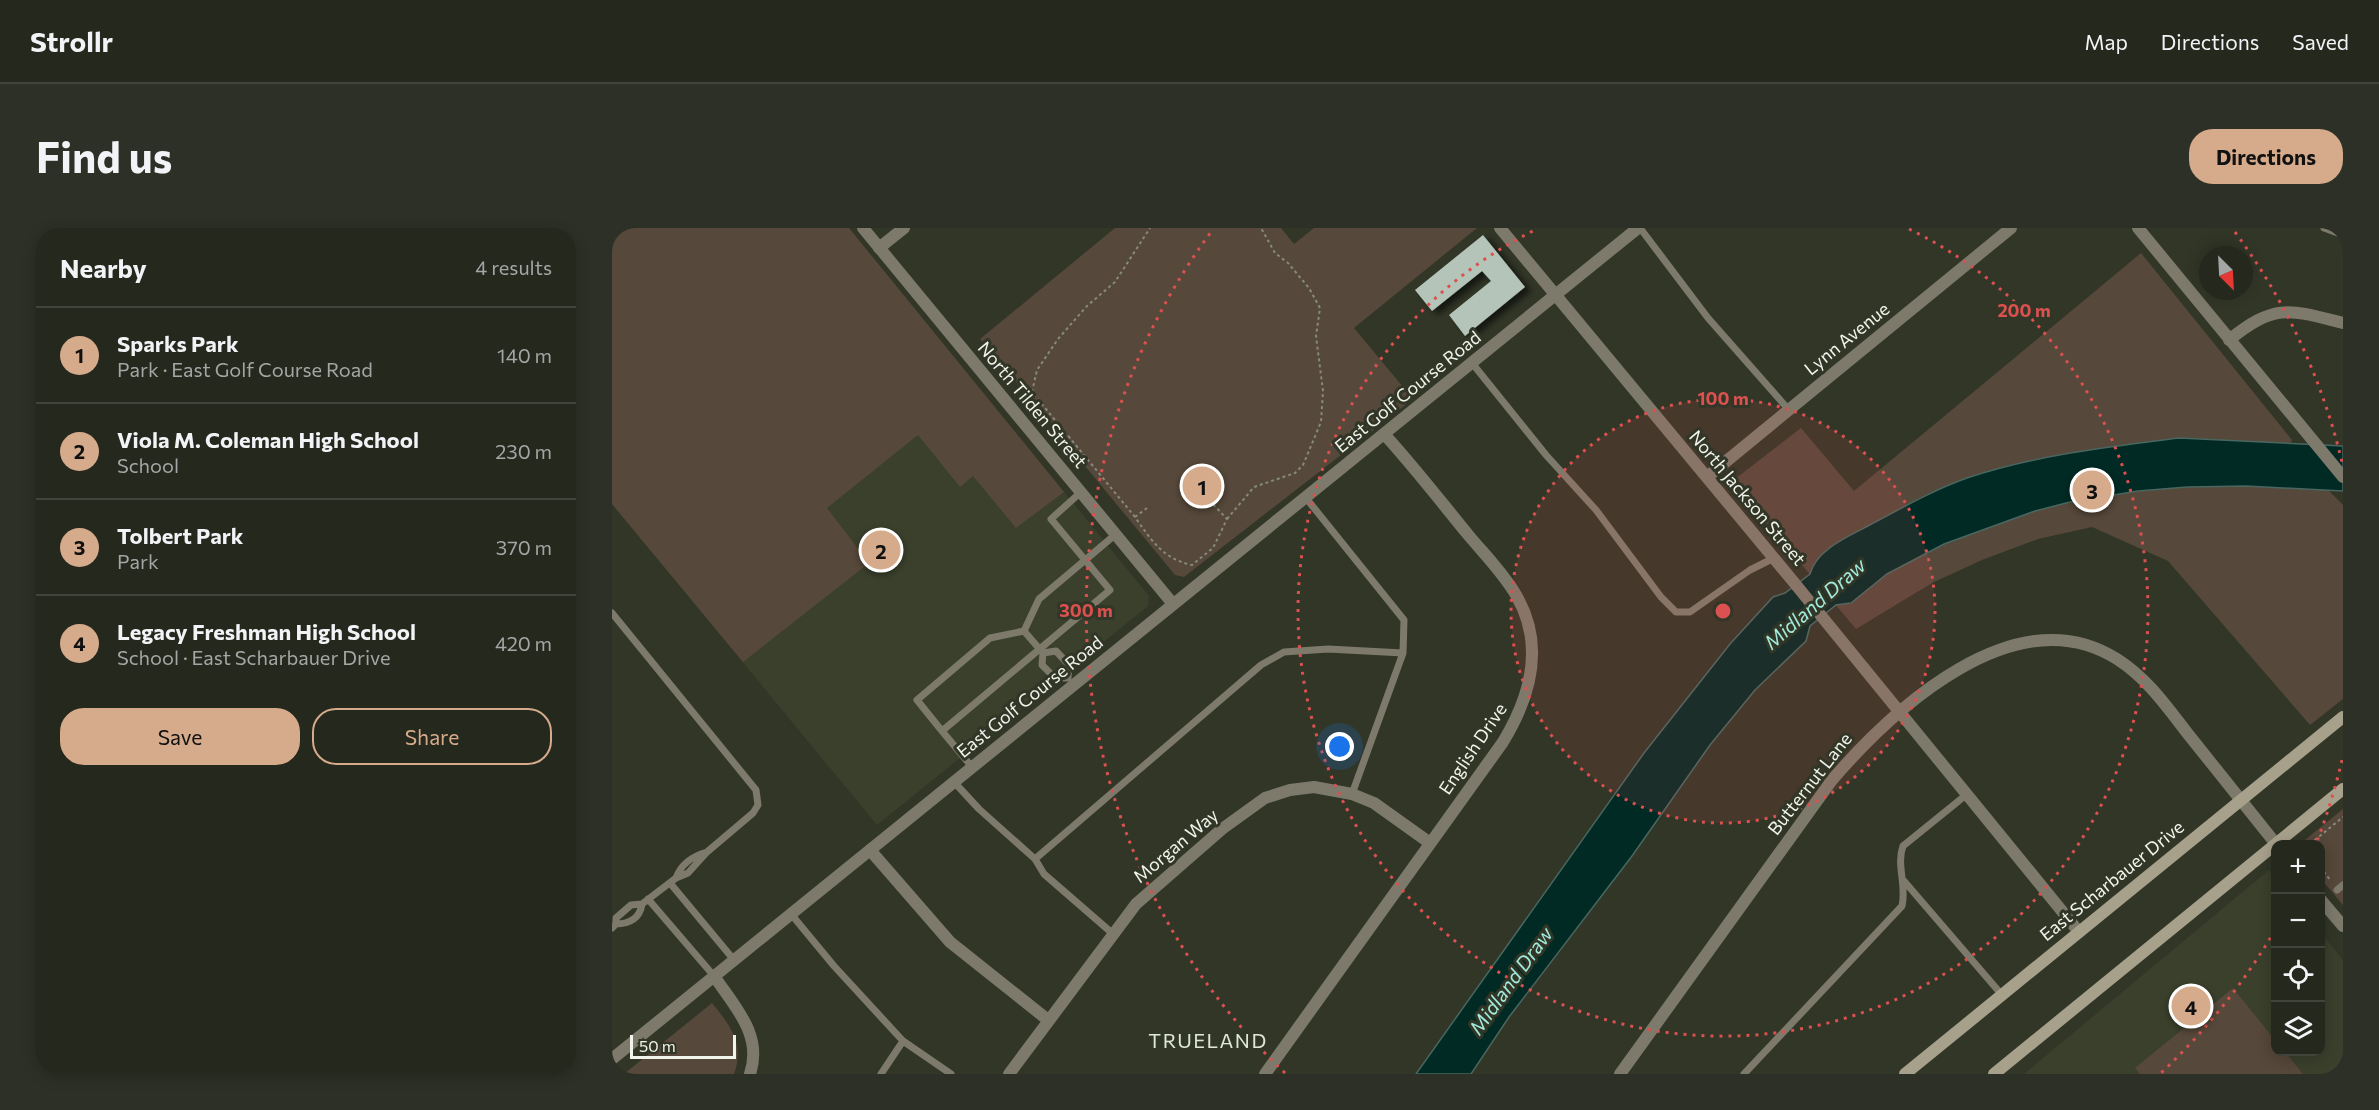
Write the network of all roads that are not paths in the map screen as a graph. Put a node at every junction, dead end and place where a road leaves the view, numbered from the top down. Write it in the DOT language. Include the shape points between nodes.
graph roads {
  1 [pos="862,228"];
  2 [pos="904,228"];
  3 [pos="1500,228"];
  4 [pos="1639,228"];
  5 [pos="2011,228"];
  6 [pos="2138,228"];
  7 [pos="2324,228"];
  8 [pos="2343,235"];
  9 [pos="879,248"];
  10 [pos="1555,295"];
  11 [pos="2343,323"];
  12 [pos="2229,340"];
  13 [pos="1472,363"];
  14 [pos="1789,410"];
  15 [pos="1385,435"];
  16 [pos="1707,477"];
  17 [pos="2343,477"];
  18 [pos="1081,492"];
  19 [pos="1306,498"];
  20 [pos="1116,534"];
  21 [pos="1774,558"];
  22 [pos="1086,561"];
  23 [pos="1173,604"];
  24 [pos="612,613"];
  25 [pos="1024,631"];
  26 [pos="1041,651"];
  27 [pos="1403,652"];
  28 [pos="1071,681"];
  29 [pos="1899,713"];
  30 [pos="2343,717"];
  31 [pos="942,731"];
  32 [pos="972,767"];
  33 [pos="954,782"];
  34 [pos="2343,789"];
  35 [pos="1352,794"];
  36 [pos="1966,795"];
  37 [pos="2241,799"];
  38 [pos="2273,840"];
  39 [pos="2281,840"];
  40 [pos="1430,843"];
  41 [pos="2271,848"];
  42 [pos="870,850"];
  43 [pos="1035,859"];
  44 [pos="1903,879"];
  45 [pos="673,880"];
  46 [pos="645,902"];
  47 [pos="2325,905"];
  48 [pos="791,914"];
  49 [pos="614,926"];
  50 [pos="2343,926"];
  51 [pos="2079,932"];
  52 [pos="1112,933"];
  53 [pos="734,960"];
  54 [pos="714,976"];
  55 [pos="2002,995"];
  56 [pos="1048,1020"];
  57 [pos="903,1041"];
  58 [pos="612,1059"];
  59 [pos="750,1074"];
  60 [pos="881,1074"];
  61 [pos="951,1074"];
  62 [pos="1009,1074"];
  63 [pos="1265,1074"];
  64 [pos="1620,1074"];
  65 [pos="1744,1074"];
  66 [pos="1905,1074"];
  67 [pos="1994,1074"];
  1 -- 9 [label="street, North Tilden Street"];
  2 -- 9 [label="street"];
  3 -- 10 [label="street, North Jackson Street"];
  4 -- 10 [label="street, East Golf Course Road"];
  4 -- 14 [label="lane" via="1708,318"];
  5 -- 14 [label="street, Lynn Avenue"];
  6 -- 12 [label="street"];
  7 -- 8 [label="lane"];
  9 -- 18 [label="street, North Tilden Street"];
  10 -- 13 [label="street, East Golf Course Road"];
  10 -- 16 [label="street, North Jackson Street"];
  11 -- 12 [label="street" via="2284,311 2266,314"];
  12 -- 17 [label="street"];
  13 -- 15 [label="street, East Golf Course Road"];
  13 -- 21 [label="lane" via="1676,612 1690,612"];
  14 -- 16 [label="street, Lynn Avenue"];
  15 -- 19 [label="street, East Golf Course Road"];
  15 -- 40 [label="street, English Drive" via="1511,588 1521,606 1531,644 1530,682 1519,715"];
  16 -- 21 [label="street, North Jackson Street"];
  18 -- 20 [label="street, North Tilden Street"];
  18 -- 22 [label="lane" via="1051,519"];
  19 -- 23 [label="street, East Golf Course Road"];
  19 -- 27 [label="lane" via="1404,620"];
  20 -- 22 [label="lane"];
  20 -- 23 [label="street, North Tilden Street"];
  21 -- 29 [label="street, North Jackson Street"];
  22 -- 25 [label="lane" via="1039,599"];
  22 -- 26 [label="lane" via="1110,590"];
  23 -- 28 [label="street, East Golf Course Road"];
  24 -- 45 [label="lane" via="756,790 758,805 753,813 707,852 683,865"];
  25 -- 26 [label="lane"];
  25 -- 31 [label="lane" via="990,638 917,700"];
  26 -- 28 [label="lane" via="1042,665 1055,678"];
  26 -- 28 [label="lane" via="1056,651 1069,665"];
  26 -- 31 [label="lane"];
  27 -- 35 [label="lane"];
  27 -- 43 [label="lane" via="1284,652 1261,665"];
  28 -- 32 [label="street, East Golf Course Road"];
  29 -- 36 [label="street, North Jackson Street"];
  29 -- 37 [label="street, Butternut Lane" via="1950,676 2004,648 2039,640 2094,648 2118,660 2151,687"];
  29 -- 64 [label="street, Butternut Lane" via="1864,743 1832,780"];
  30 -- 37 [label="main road, East Scharbauer Drive"];
  31 -- 32 [label="lane"];
  32 -- 33 [label="street, East Golf Course Road"];
  33 -- 42 [label="street, East Golf Course Road"];
  33 -- 43 [label="lane"];
  34 -- 39 [label="main road"];
  35 -- 40 [label="street, Morgan Way" via="1374,803"];
  35 -- 52 [label="street, Morgan Way" via="1314,787 1265,798 1158,883"];
  36 -- 44 [label="lane" via="1903,846"];
  36 -- 51 [label="street, North Jackson Street"];
  37 -- 38 [label="street, Butternut Lane"];
  37 -- 51 [label="main road, East Scharbauer Drive"];
  40 -- 63 [label="street, English Drive"];
  41 -- 67 [label="main road"];
  42 -- 48 [label="street, East Golf Course Road"];
  42 -- 56 [label="street" via="950,942"];
  43 -- 52 [label="lane" via="1044,874"];
  44 -- 55 [label="lane"];
  44 -- 65 [label="lane" via="1902,906"];
  45 -- 46 [label="lane"];
  45 -- 53 [label="lane"];
  46 -- 49 [label="lane" via="636,918"];
  46 -- 49 [label="lane" via="627,908 616,918"];
  46 -- 54 [label="lane"];
  47 -- 50 [label="street"];
  48 -- 53 [label="street, East Golf Course Road"];
  48 -- 57 [label="lane"];
  51 -- 55 [label="main road, East Scharbauer Drive"];
  52 -- 56 [label="street, Morgan Way"];
  53 -- 54 [label="street, East Golf Course Road"];
  54 -- 58 [label="street, East Golf Course Road"];
  54 -- 59 [label="street" via="748,1027 754,1043"];
  55 -- 66 [label="main road, East Scharbauer Drive"];
  56 -- 62 [label="street, Morgan Way"];
  57 -- 60 [label="lane"];
  57 -- 61 [label="lane"];
}
